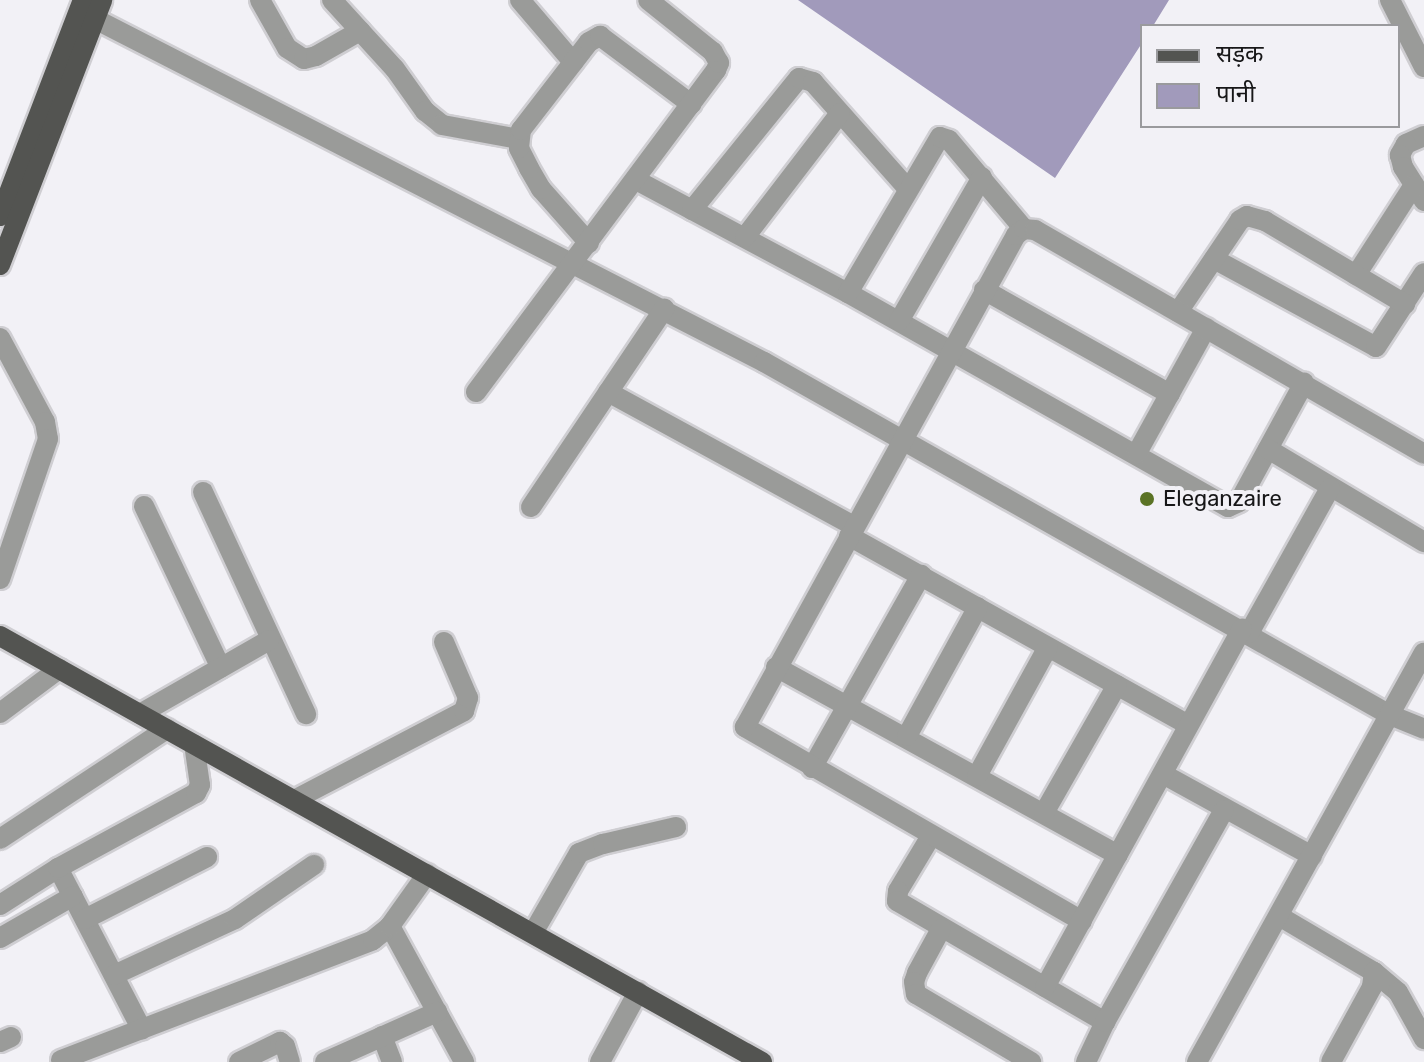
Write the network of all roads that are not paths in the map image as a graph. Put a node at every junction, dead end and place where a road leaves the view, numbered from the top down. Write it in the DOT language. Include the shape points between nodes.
graph roads {
  1 [pos="83,0"];
  2 [pos="260,0"];
  3 [pos="332,0"];
  4 [pos="520,0"];
  5 [pos="648,0"];
  6 [pos="1390,0"];
  7 [pos="98,10"];
  8 [pos="360,31"];
  9 [pos="573,62"];
  10 [pos="1424,67"];
  11 [pos="691,104"];
  12 [pos="840,113"];
  13 [pos="1424,136"];
  14 [pos="518,139"];
  15 [pos="982,177"];
  16 [pos="636,180"];
  17 [pos="907,188"];
  18 [pos="1419,193"];
  19 [pos="692,210"];
  20 [pos="0,216"];
  21 [pos="1024,229"];
  22 [pos="745,237"];
  23 [pos="589,243"];
  24 [pos="1214,259"];
  25 [pos="574,263"];
  26 [pos="0,265"];
  27 [pos="1424,273"];
  28 [pos="1356,275"];
  29 [pos="984,290"];
  30 [pos="848,293"];
  31 [pos="1405,304"];
  32 [pos="664,309"];
  33 [pos="1178,312"];
  34 [pos="899,321"];
  35 [pos="1206,328"];
  36 [pos="0,338"];
  37 [pos="950,349"];
  38 [pos="1304,383"];
  39 [pos="476,392"];
  40 [pos="608,392"];
  41 [pos="1170,394"];
  42 [pos="902,439"];
  43 [pos="1268,449"];
  44 [pos="1137,453"];
  45 [pos="1424,454"];
  46 [pos="1330,488"];
  47 [pos="203,492"];
  48 [pos="144,506"];
  49 [pos="531,507"];
  50 [pos="852,531"];
  51 [pos="1424,542"];
  52 [pos="921,575"];
  53 [pos="0,579"];
  54 [pos="978,607"];
  55 [pos="1246,631"];
  56 [pos="0,636"];
  57 [pos="269,640"];
  58 [pos="444,642"];
  59 [pos="1048,647"];
  60 [pos="1424,653"];
  61 [pos="776,667"];
  62 [pos="221,668"];
  63 [pos="59,669"];
  64 [pos="1117,685"];
  65 [pos="848,705"];
  66 [pos="0,713"];
  67 [pos="140,714"];
  68 [pos="306,714"];
  69 [pos="1390,715"];
  70 [pos="1188,725"];
  71 [pos="167,729"];
  72 [pos="1424,729"];
  73 [pos="907,736"];
  74 [pos="194,744"];
  75 [pos="812,768"];
  76 [pos="1163,774"];
  77 [pos="977,776"];
  78 [pos="294,800"];
  79 [pos="1224,810"];
  80 [pos="1044,813"];
  81 [pos="676,827"];
  82 [pos="931,836"];
  83 [pos="0,839"];
  84 [pos="1118,855"];
  85 [pos="1312,856"];
  86 [pos="207,857"];
  87 [pos="314,865"];
  88 [pos="58,868"];
  89 [pos="427,874"];
  90 [pos="73,896"];
  91 [pos="0,905"];
  92 [pos="1279,916"];
  93 [pos="85,919"];
  94 [pos="1082,921"];
  95 [pos="390,926"];
  96 [pos="941,929"];
  97 [pos="533,933"];
  98 [pos="0,938"];
  99 [pos="1374,972"];
  100 [pos="114,975"];
  101 [pos="1045,987"];
  102 [pos="638,992"];
  103 [pos="437,1012"];
  104 [pos="1105,1022"];
  105 [pos="142,1030"];
  106 [pos="382,1036"];
  107 [pos="1424,1039"];
  108 [pos="61,1060"];
  109 [pos="239,1062"];
  110 [pos="290,1062"];
  111 [pos="325,1062"];
  112 [pos="392,1062"];
  113 [pos="464,1062"];
  114 [pos="600,1062"];
  115 [pos="762,1062"];
  116 [pos="1031,1062"];
  117 [pos="1086,1062"];
  118 [pos="1197,1062"];
  119 [pos="1331,1062"];
  1 -- 20 [label="main road"];
  2 -- 8 [label="street" via="287,48 304,59"];
  3 -- 8 [label="street"];
  4 -- 9 [label="street"];
  5 -- 11 [label="street" via="717,57 716,70"];
  6 -- 10 [label="street"];
  7 -- 25 [label="street"];
  7 -- 26 [label="main road"];
  8 -- 14 [label="street" via="442,125"];
  9 -- 11 [label="street" via="594,38 606,38"];
  9 -- 14 [label="street"];
  11 -- 16 [label="street"];
  12 -- 17 [label="street"];
  12 -- 19 [label="street" via="813,82 799,78"];
  12 -- 22 [label="street"];
  13 -- 18 [label="street" via="1406,144 1400,155"];
  14 -- 23 [label="street" via="541,189"];
  15 -- 17 [label="street" via="949,140 940,137"];
  15 -- 21 [label="street"];
  15 -- 34 [label="street"];
  16 -- 19 [label="street"];
  16 -- 23 [label="street"];
  17 -- 30 [label="street"];
  18 -- 28 [label="street"];
  19 -- 22 [label="street"];
  21 -- 29 [label="street"];
  21 -- 33 [label="street" via="1035,230"];
  22 -- 30 [label="street"];
  23 -- 25 [label="street"];
  24 -- 28 [label="street" via="1240,220 1256,217"];
  24 -- 31 [label="street" via="1370,347 1381,344"];
  24 -- 33 [label="street"];
  25 -- 32 [label="street"];
  25 -- 39 [label="street"];
  27 -- 31 [label="street"];
  28 -- 31 [label="street"];
  29 -- 37 [label="street"];
  29 -- 41 [label="street"];
  30 -- 34 [label="street"];
  32 -- 40 [label="street"];
  32 -- 42 [label="street"];
  33 -- 35 [label="street"];
  34 -- 37 [label="street"];
  35 -- 38 [label="street"];
  35 -- 41 [label="street"];
  36 -- 53 [label="street" via="45,422 48,439"];
  37 -- 42 [label="street"];
  37 -- 44 [label="street"];
  38 -- 43 [label="street"];
  38 -- 45 [label="street"];
  40 -- 49 [label="street"];
  40 -- 50 [label="street"];
  41 -- 44 [label="street"];
  42 -- 50 [label="street"];
  42 -- 55 [label="street"];
  43 -- 44 [label="street" via="1234,507"];
  43 -- 46 [label="street"];
  46 -- 51 [label="street"];
  46 -- 55 [label="street"];
  47 -- 57 [label="street"];
  48 -- 62 [label="street"];
  50 -- 52 [label="street"];
  50 -- 61 [label="street"];
  52 -- 54 [label="street"];
  52 -- 65 [label="street"];
  54 -- 59 [label="street"];
  54 -- 73 [label="street"];
  55 -- 69 [label="street"];
  55 -- 70 [label="street"];
  56 -- 63 [label="main road"];
  57 -- 62 [label="street"];
  57 -- 68 [label="street"];
  58 -- 78 [label="street" via="468,698 464,711"];
  59 -- 64 [label="street"];
  59 -- 77 [label="street"];
  60 -- 69 [label="street"];
  61 -- 65 [label="street"];
  61 -- 75 [label="street" via="745,727"];
  62 -- 67 [label="street"];
  63 -- 66 [label="street"];
  63 -- 67 [label="main road"];
  64 -- 70 [label="street"];
  64 -- 80 [label="street"];
  65 -- 73 [label="street"];
  65 -- 75 [label="street"];
  67 -- 71 [label="main road"];
  69 -- 72 [label="street"];
  69 -- 85 [label="street"];
  70 -- 76 [label="street"];
  71 -- 74 [label="main road"];
  71 -- 83 [label="street"];
  73 -- 77 [label="street"];
  74 -- 78 [label="main road"];
  74 -- 88 [label="street" via="200,785 196,793"];
  75 -- 82 [label="street"];
  76 -- 79 [label="street"];
  76 -- 84 [label="street"];
  77 -- 80 [label="street"];
  78 -- 89 [label="main road"];
  79 -- 85 [label="street"];
  79 -- 104 [label="street"];
  80 -- 84 [label="street"];
  81 -- 97 [label="street" via="579,853"];
  82 -- 94 [label="street"];
  82 -- 96 [label="street" via="897,901"];
  84 -- 94 [label="street"];
  85 -- 92 [label="street"];
  86 -- 93 [label="street"];
  87 -- 100 [label="street" via="235,919"];
  88 -- 90 [label="street"];
  88 -- 91 [label="street"];
  89 -- 95 [label="street"];
  89 -- 97 [label="main road"];
  90 -- 93 [label="street"];
  90 -- 98 [label="street"];
  92 -- 99 [label="street"];
  92 -- 118 [label="street"];
  93 -- 100 [label="street"];
  94 -- 101 [label="street"];
  95 -- 103 [label="street"];
  95 -- 105 [label="street" via="353,950"];
  96 -- 101 [label="street"];
  96 -- 116 [label="street" via="917,973 916,994"];
  97 -- 102 [label="main road"];
  99 -- 107 [label="street" via="1398,992"];
  99 -- 119 [label="street" via="1372,987"];
  100 -- 105 [label="street"];
  101 -- 104 [label="street"];
  102 -- 114 [label="street"];
  102 -- 115 [label="main road"];
  103 -- 106 [label="street"];
  103 -- 113 [label="street"];
  104 -- 117 [label="street"];
  105 -- 108 [label="street"];
  106 -- 111 [label="street"];
  106 -- 112 [label="street"];
  109 -- 110 [label="street" via="280,1042"];
}
